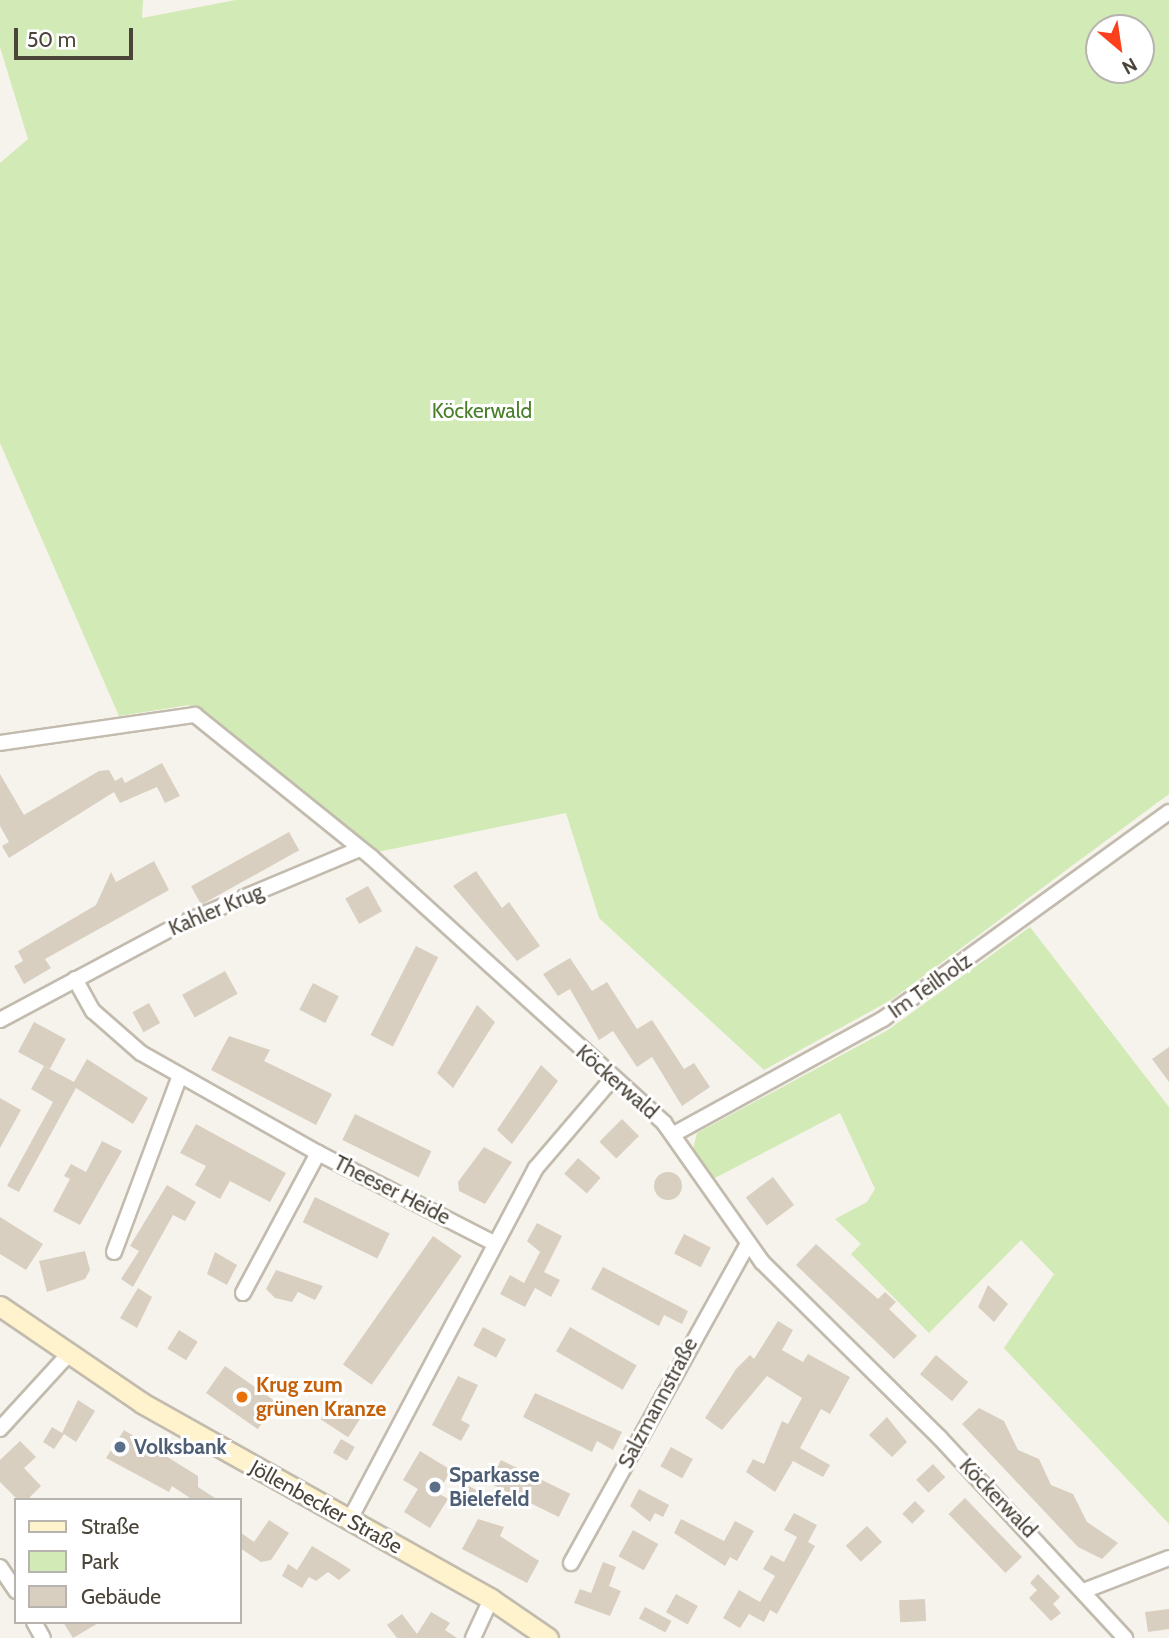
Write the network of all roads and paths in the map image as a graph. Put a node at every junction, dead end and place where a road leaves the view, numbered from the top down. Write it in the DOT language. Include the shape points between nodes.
graph roads {
  1 [pos="0,743"];
  2 [pos="1169,812"];
  3 [pos="360,849"];
  4 [pos="75,979"];
  5 [pos="0,1020"];
  6 [pos="179,1078"];
  7 [pos="612,1079"];
  8 [pos="674,1134"];
  9 [pos="318,1153"];
  10 [pos="494,1243"];
  11 [pos="748,1244"];
  12 [pos="114,1252"];
  13 [pos="243,1293"];
  14 [pos="0,1306"];
  15 [pos="67,1356"];
  16 [pos="0,1429"];
  17 [pos="350,1519"];
  18 [pos="1169,1558"];
  19 [pos="571,1563"];
  20 [pos="0,1567"];
  21 [pos="14,1588"];
  22 [pos="1086,1590"];
  23 [pos="491,1600"];
  24 [pos="473,1638"];
  25 [pos="548,1638"];
  26 [pos="1125,1638"];
  1 -- 3 [label="street, Köckerwald" via="195,715"];
  2 -- 8 [label="street, Im Teilholz" via="901,1007"];
  3 -- 4 [label="street, Kahler Krug" via="178,925"];
  3 -- 7 [label="street, Köckerwald"];
  4 -- 5 [label="street, Kahler Krug"];
  4 -- 6 [label="street" via="103,1020"];
  6 -- 9 [label="street"];
  6 -- 12 [label="street"];
  7 -- 8 [label="street, Köckerwald"];
  7 -- 10 [label="street" via="541,1160"];
  8 -- 11 [label="street, Köckerwald"];
  9 -- 10 [label="street, Theeser Heide"];
  9 -- 13 [label="street, Theeser Heide"];
  10 -- 17 [label="street"];
  11 -- 19 [label="street, Salzmannstraße"];
  11 -- 22 [label="street, Köckerwald"];
  14 -- 15 [label="main road, Jöllenbecker Straße"];
  15 -- 16 [label="street"];
  15 -- 17 [label="main road, Jöllenbecker Straße"];
  17 -- 23 [label="main road, Jöllenbecker Straße"];
  18 -- 22 [label="street"];
  20 -- 21 [label="street"];
  22 -- 26 [label="street, Köckerwald"];
  23 -- 24 [label="street"];
  23 -- 25 [label="main road, Jöllenbecker Straße"];
}
